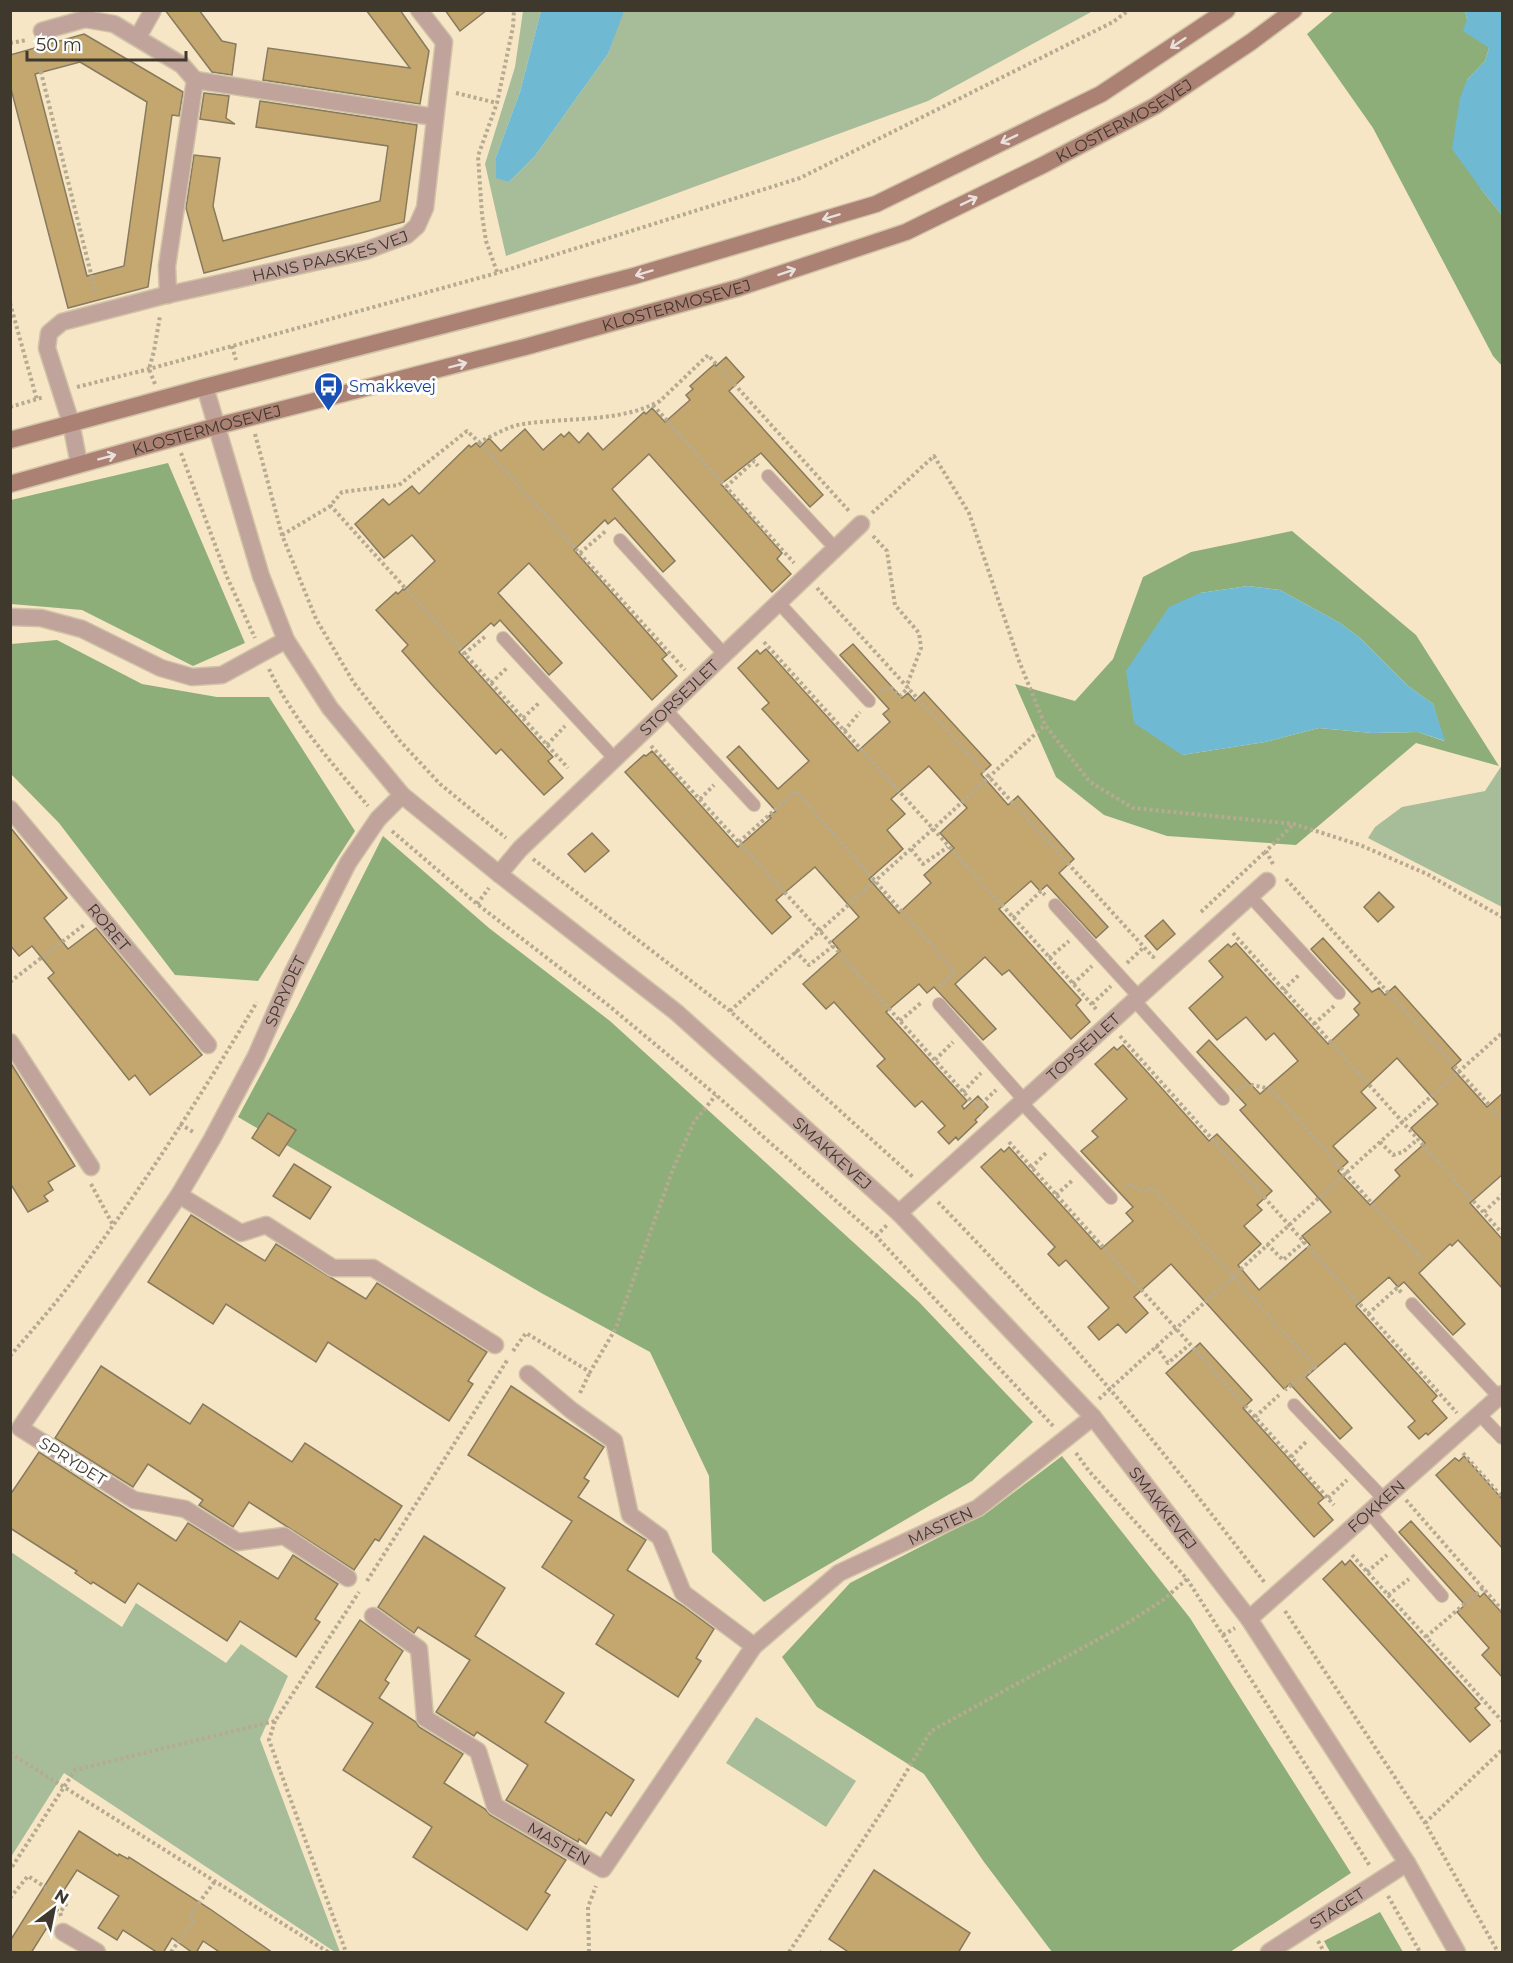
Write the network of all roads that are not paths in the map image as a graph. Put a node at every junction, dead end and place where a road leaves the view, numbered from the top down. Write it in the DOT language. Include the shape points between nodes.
graph roads {
  1 [pos="153,10"];
  2 [pos="419,10"];
  3 [pos="1227,10"];
  4 [pos="1294,10"];
  5 [pos="38,34"];
  6 [pos="138,37"];
  7 [pos="195,80"];
  8 [pos="434,117"];
  9 [pos="165,296"];
  10 [pos="205,387"];
  11 [pos="71,423"];
  12 [pos="217,426"];
  13 [pos="10,440"];
  14 [pos="79,464"];
  15 [pos="768,476"];
  16 [pos="10,484"];
  17 [pos="861,524"];
  18 [pos="620,540"];
  19 [pos="835,548"];
  20 [pos="778,602"];
  21 [pos="10,617"];
  22 [pos="503,638"];
  23 [pos="286,640"];
  24 [pos="724,654"];
  25 [pos="869,701"];
  26 [pos="666,710"];
  27 [pos="615,759"];
  28 [pos="402,795"];
  29 [pos="754,805"];
  30 [pos="10,809"];
  31 [pos="499,874"];
  32 [pos="1275,878"];
  33 [pos="1250,896"];
  34 [pos="1055,905"];
  35 [pos="1339,993"];
  36 [pos="1137,999"];
  37 [pos="939,1004"];
  38 [pos="10,1042"];
  39 [pos="208,1045"];
  40 [pos="1224,1099"];
  41 [pos="1023,1102"];
  42 [pos="90,1167"];
  43 [pos="179,1195"];
  44 [pos="1111,1198"];
  45 [pos="899,1213"];
  46 [pos="1412,1304"];
  47 [pos="495,1345"];
  48 [pos="528,1374"];
  49 [pos="1501,1395"];
  50 [pos="1294,1405"];
  51 [pos="1479,1414"];
  52 [pos="1093,1418"];
  53 [pos="1503,1438"];
  54 [pos="1390,1494"];
  55 [pos="1369,1512"];
  56 [pos="348,1578"];
  57 [pos="1442,1596"];
  58 [pos="372,1616"];
  59 [pos="1249,1619"];
  60 [pos="754,1646"];
  61 [pos="1407,1863"];
  62 [pos="63,1932"];
  63 [pos="97,1953"];
  64 [pos="1269,1953"];
  65 [pos="1457,1953"];
  1 -- 6 [label="street"];
  2 -- 8 [label="street, HANS PAASKES VEJ" via="444,42"];
  3 -- 10 [label="main road, KLOSTERMOSEVEJ, one-way" via="1101,94 876,204 634,276"];
  12 -- 4 [label="main road, KLOSTERMOSEVEJ, one-way" via="738,288 906,232 1155,106"];
  5 -- 6 [label="street" via="85,19 114,24"];
  6 -- 7 [label="street" via="182,65"];
  7 -- 8 [label="street"];
  7 -- 9 [label="street"];
  8 -- 9 [label="street, HANS PAASKES VEJ" via="425,208 417,226 407,235 365,251"];
  9 -- 11 [label="street, HANS PAASKES VEJ" via="62,322 49,333 47,348"];
  10 -- 11 [label="main road, KLOSTERMOSEVEJ"];
  10 -- 12 [label="street, SMAKKEVEJ"];
  11 -- 13 [label="main road, KLOSTERMOSEVEJ"];
  11 -- 14 [label="street, HANS PAASKES VEJ"];
  14 -- 12 [label="main road, KLOSTERMOSEVEJ, one-way"];
  12 -- 23 [label="street, SMAKKEVEJ" via="261,576"];
  14 -- 16 [label="main road, KLOSTERMOSEVEJ"];
  15 -- 19 [label="lane"];
  17 -- 19 [label="street, STORSEJLET"];
  18 -- 24 [label="lane"];
  19 -- 20 [label="street, STORSEJLET"];
  20 -- 24 [label="street, STORSEJLET"];
  20 -- 25 [label="lane"];
  21 -- 23 [label="street" via="41,618 82,629 161,668 192,676 222,675"];
  22 -- 27 [label="lane"];
  23 -- 28 [label="street, SMAKKEVEJ" via="330,708"];
  24 -- 26 [label="street, STORSEJLET"];
  26 -- 27 [label="street, STORSEJLET"];
  26 -- 29 [label="lane"];
  27 -- 31 [label="street, STORSEJLET"];
  28 -- 31 [label="street, SMAKKEVEJ"];
  28 -- 43 [label="street, SPRYDET" via="378,819 348,863 256,1056"];
  30 -- 39 [label="street, RORET"];
  31 -- 45 [label="street, SMAKKEVEJ" via="676,1012"];
  32 -- 33 [label="street, TOPSEJLET"];
  33 -- 35 [label="lane"];
  33 -- 36 [label="street, TOPSEJLET"];
  34 -- 36 [label="lane"];
  36 -- 40 [label="lane"];
  36 -- 41 [label="street, TOPSEJLET"];
  37 -- 41 [label="lane"];
  38 -- 42 [label="street"];
  41 -- 44 [label="lane"];
  41 -- 45 [label="street, TOPSEJLET"];
  43 -- 47 [label="street" via="241,1233 267,1225 333,1268 373,1269"];
  43 -- 56 [label="street, SPRYDET" via="20,1428 134,1500 185,1509 238,1542 284,1536"];
  45 -- 52 [label="street, SMAKKEVEJ"];
  46 -- 49 [label="lane"];
  48 -- 60 [label="street" via="614,1441 630,1515 660,1537 683,1593"];
  49 -- 51 [label="street, FOKKEN"];
  50 -- 54 [label="lane" via="1357,1472"];
  51 -- 53 [label="lane"];
  51 -- 54 [label="street, FOKKEN"];
  52 -- 59 [label="street, SMAKKEVEJ"];
  52 -- 60 [label="street, MASTEN" via="978,1508 839,1573"];
  54 -- 55 [label="street, FOKKEN"];
  55 -- 57 [label="lane"];
  55 -- 59 [label="street, FOKKEN"];
  58 -- 60 [label="street, MASTEN" via="419,1649 425,1718 478,1751 495,1806 603,1869"];
  59 -- 61 [label="street, SMAKKEVEJ"];
  61 -- 64 [label="street, STAGET"];
  61 -- 65 [label="street, SMAKKEVEJ"];
  62 -- 63 [label="street"];
}
